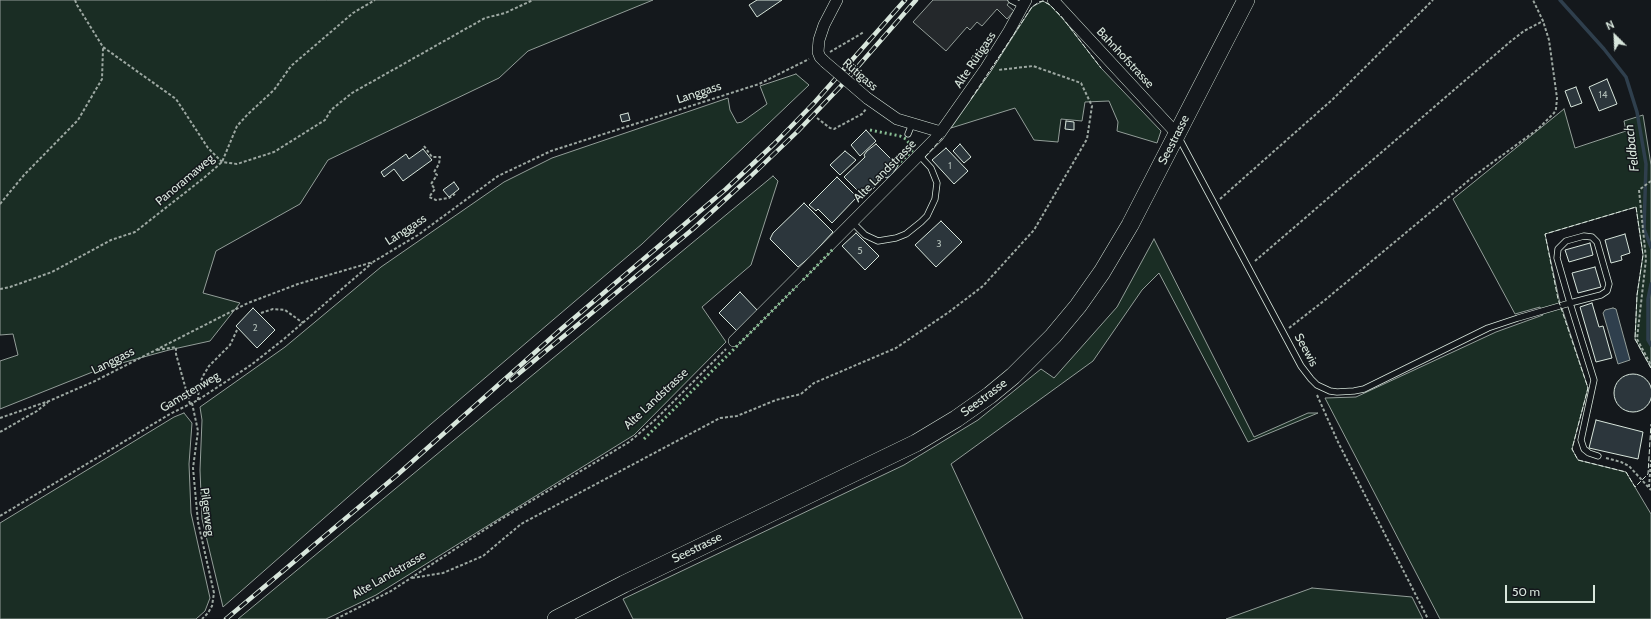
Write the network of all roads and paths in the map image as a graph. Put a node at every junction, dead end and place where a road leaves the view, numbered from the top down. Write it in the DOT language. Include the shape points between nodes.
graph roads {
  1 [pos="76,0"];
  2 [pos="375,0"];
  3 [pos="533,0"];
  4 [pos="837,0"];
  5 [pos="1011,0"];
  6 [pos="1054,0"];
  7 [pos="1246,0"];
  8 [pos="1433,0"];
  9 [pos="1533,0"];
  10 [pos="1024,3"];
  11 [pos="1542,21"];
  12 [pos="864,32"];
  13 [pos="103,47"];
  14 [pos="823,56"];
  15 [pos="991,71"];
  16 [pos="867,103"];
  17 [pos="817,118"];
  18 [pos="941,132"];
  19 [pos="1177,134"];
  20 [pos="424,146"];
  21 [pos="919,155"];
  22 [pos="222,162"];
  23 [pos="1651,181"];
  24 [pos="455,194"];
  25 [pos="0,204"];
  26 [pos="1215,204"];
  27 [pos="852,222"];
  28 [pos="373,262"];
  29 [pos="1249,267"];
  30 [pos="0,289"];
  31 [pos="1570,303"];
  32 [pos="261,313"];
  33 [pos="303,323"];
  34 [pos="238,330"];
  35 [pos="1283,332"];
  36 [pos="734,341"];
  37 [pos="155,350"];
  38 [pos="1651,365"];
  39 [pos="1311,379"];
  40 [pos="198,400"];
  41 [pos="49,401"];
  42 [pos="191,404"];
  43 [pos="0,418"];
  44 [pos="0,432"];
  45 [pos="1598,456"];
  46 [pos="1651,460"];
  47 [pos="1649,487"];
  48 [pos="1651,490"];
  49 [pos="0,516"];
  50 [pos="412,578"];
  51 [pos="202,619"];
  52 [pos="336,619"];
  53 [pos="556,619"];
  54 [pos="1428,619"];
  1 -- 13 [label="path"];
  2 -- 22 [label="path, Panoramaweg" via="290,66 274,90 237,126"];
  3 -- 22 [label="path" via="505,13 485,18 352,93 331,110 325,120 274,152 237,164"];
  4 -- 14 [label="street" via="819,40"];
  5 -- 10 [label="lane"];
  6 -- 19 [label="street, Bahnhofstrasse"];
  7 -- 19 [label="main road, Seestrasse"];
  8 -- 26 [label="path" via="1333,99"];
  9 -- 11 [label="path"];
  10 -- 18 [label="street, Alte Rütigass" via="990,62"];
  11 -- 29 [label="path" via="1511,41"];
  11 -- 35 [label="path" via="1549,40 1557,98 1556,109 1550,117"];
  12 -- 14 [label="path, Langgass"];
  13 -- 22 [label="path" via="176,99 208,148"];
  13 -- 25 [label="path" via="102,79 78,120 24,175"];
  14 -- 16 [label="street, Rütigass, bridge"];
  14 -- 28 [label="path, Langgass" via="808,60 759,84 544,154 498,176 418,235"];
  15 -- 50 [label="path" via="1033,66 1081,83 1092,106 1087,139 1034,230 983,286 896,348 814,383 801,394 776,400 737,416 720,418 522,524 483,556 438,574"];
  16 -- 17 [label="path" via="862,114 834,128 830,128"];
  16 -- 18 [label="street, Rütigass" via="910,129"];
  18 -- 21 [label="street, Alte Landstrasse"];
  19 -- 26 [label="lane, Seewis"];
  19 -- 53 [label="main road, Seestrasse" via="1130,225 1078,306 1053,336 990,395 916,443 631,580"];
  20 -- 24 [label="path" via="432,157 440,157 434,172 437,175 431,184 435,189 429,197 436,200 449,198"];
  21 -- 27 [label="street, Alte Landstrasse"];
  21 -- 27 [label="lane" via="931,168 937,183 935,199 929,212 914,229 886,241 878,241 865,235"];
  22 -- 30 [label="path, Panoramaweg" via="134,232 111,240 52,272"];
  23 -- 38 [label="path" via="1639,190 1646,259 1637,339"];
  26 -- 29 [label="lane, Seewis"];
  27 -- 36 [label="street, Alte Landstrasse"];
  28 -- 33 [label="path, Gamstenweg"];
  28 -- 37 [label="path, Langgass" via="298,284 248,303"];
  29 -- 35 [label="lane, Seewis"];
  31 -- 31 [label="lane" via="1607,291 1609,284 1597,242 1592,237 1584,236 1566,241 1558,249 1557,258"];
  31 -- 39 [label="lane, Seewis" via="1488,328 1359,390 1330,391"];
  31 -- 45 [label="lane" via="1594,380 1581,440 1584,449"];
  32 -- 33 [label="path" via="280,309 289,312"];
  33 -- 40 [label="path, Gamstenweg" via="263,356"];
  34 -- 40 [label="path" via="230,345 209,366 203,376"];
  35 -- 39 [label="lane, Seewis"];
  36 -- 50 [label="path, Alte Landstrasse" via="655,420 629,442 576,476 498,520"];
  37 -- 41 [label="path, Langgass"];
  37 -- 42 [label="path, Pilgerweg" via="176,347"];
  39 -- 54 [label="path" via="1338,442"];
  40 -- 42 [label="path, Gamstenweg"];
  41 -- 43 [label="path, Langgass"];
  41 -- 44 [label="path" via="39,410"];
  42 -- 49 [label="path, Gamstenweg"];
  42 -- 51 [label="path, Pilgerweg" via="198,431 193,468 198,522 214,593 212,606"];
  45 -- 47 [label="path" via="1625,464"];
  46 -- 47 [label="path"];
  47 -- 48 [label="path"];
  50 -- 52 [label="path, Alte Landstrasse"];
}
